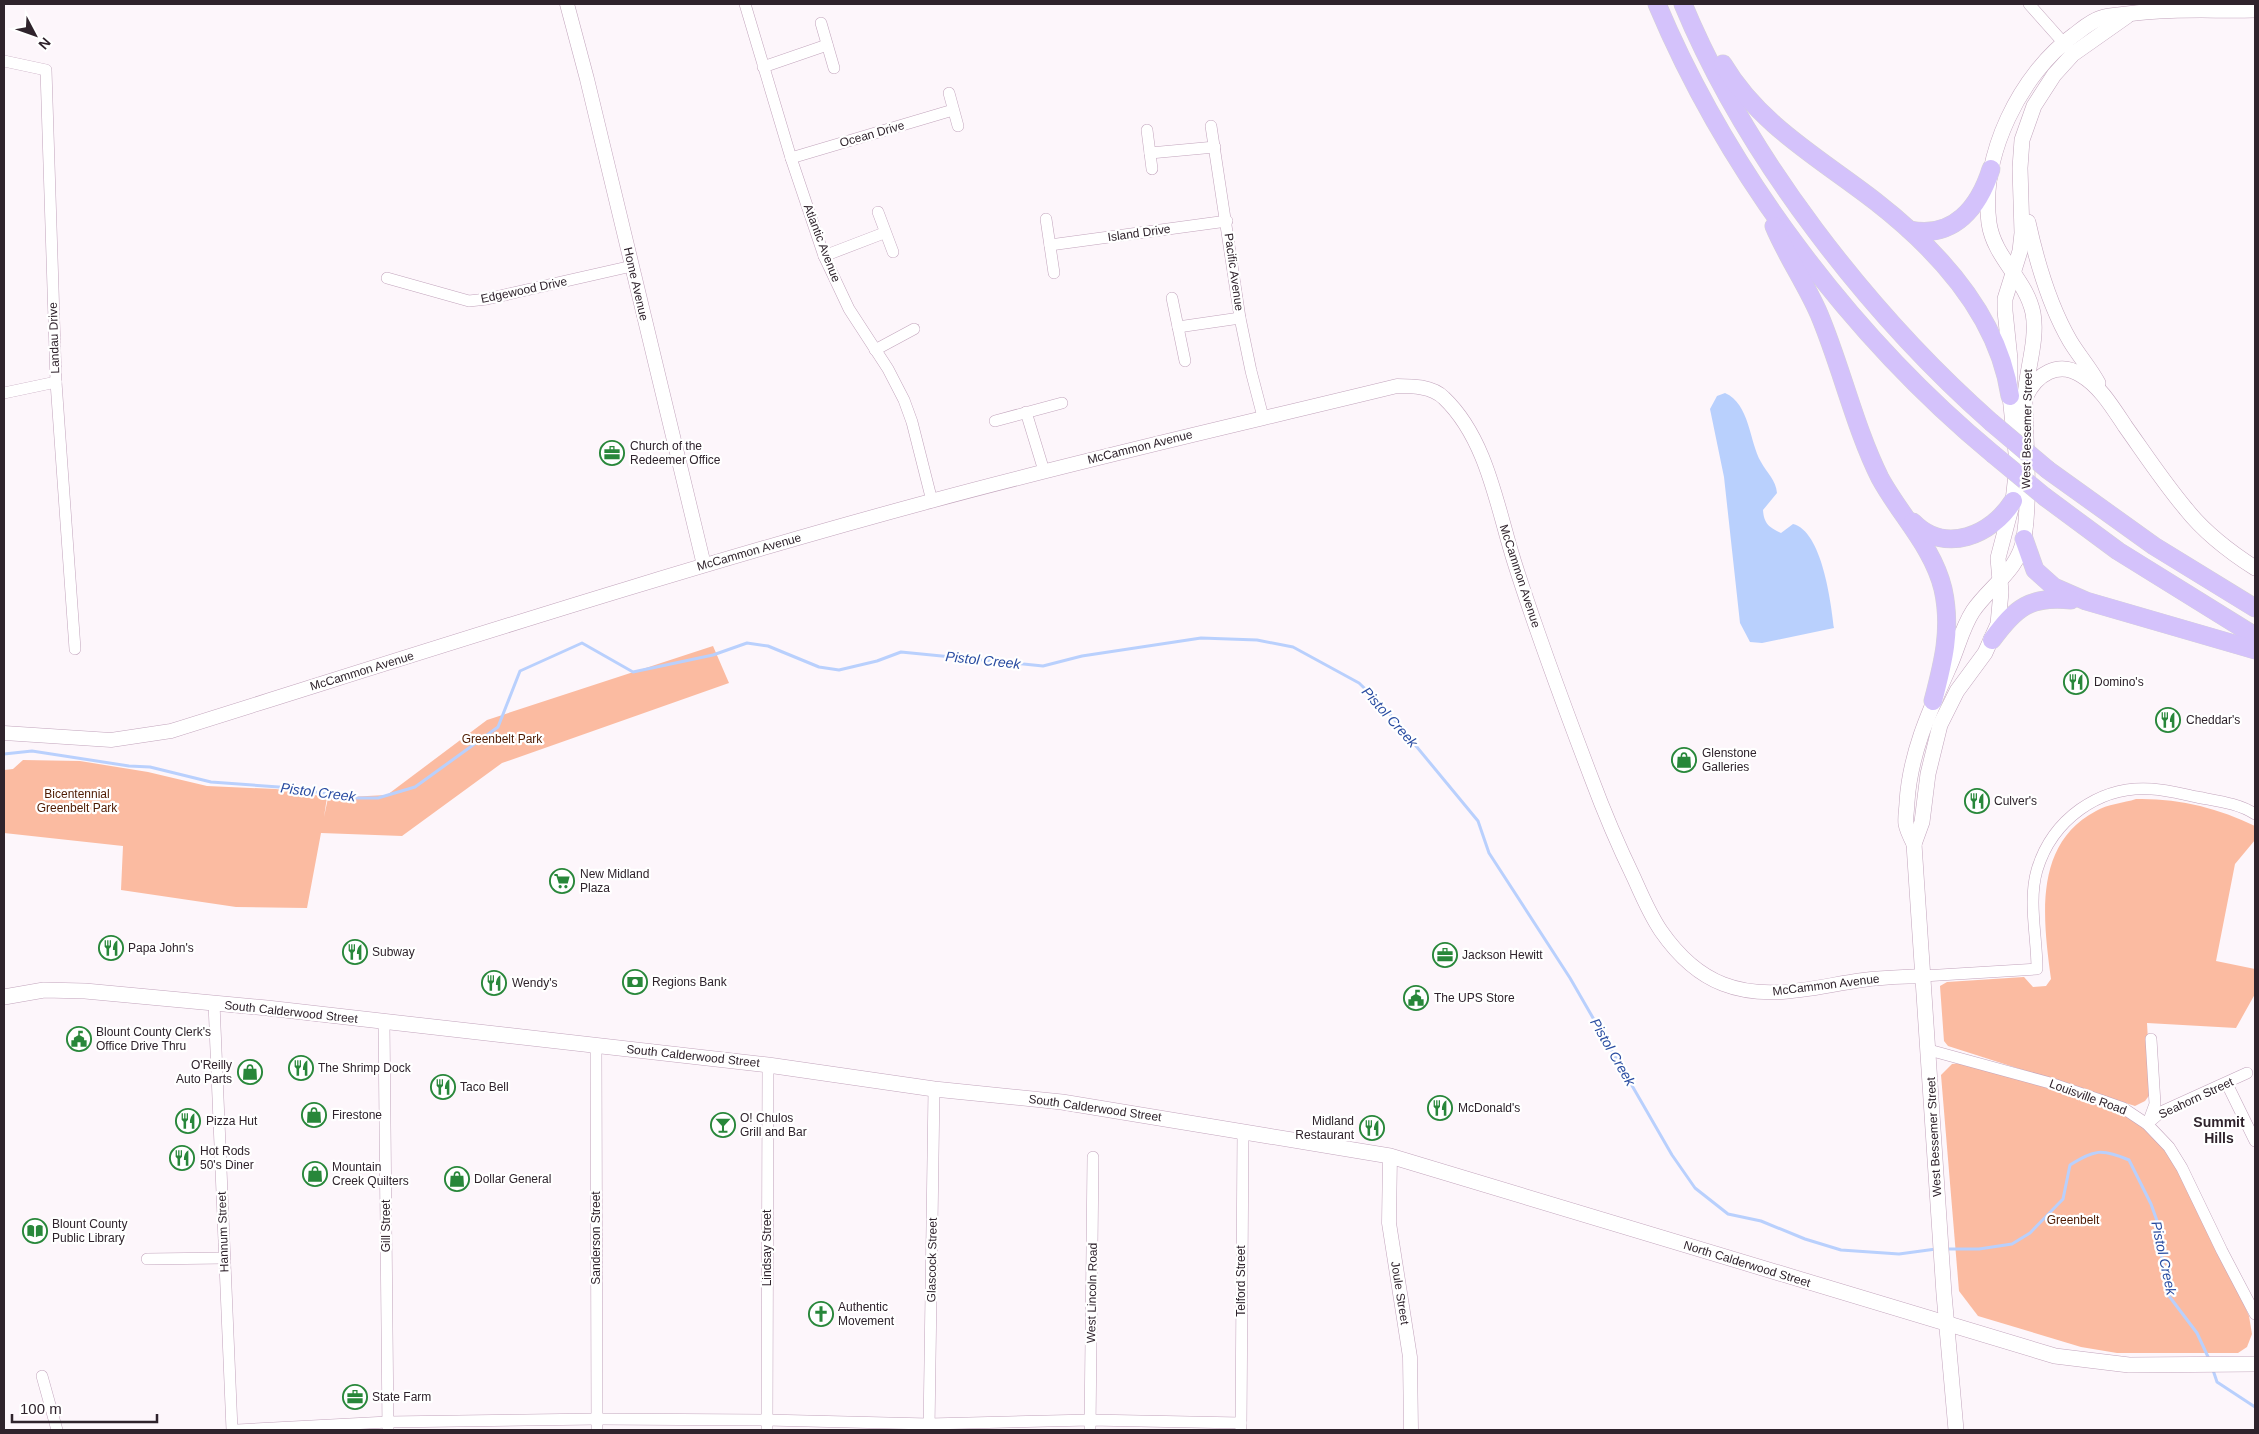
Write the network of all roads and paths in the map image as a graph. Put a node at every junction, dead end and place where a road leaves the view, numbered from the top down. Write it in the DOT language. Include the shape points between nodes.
graph roads {
  1 [pos="567,4"];
  2 [pos="745,4"];
  3 [pos="1657,4"];
  4 [pos="2029,4"];
  5 [pos="1684,7"];
  6 [pos="2246,8"];
  7 [pos="821,23"];
  8 [pos="827,45"];
  9 [pos="2068,48"];
  10 [pos="4,61"];
  11 [pos="762,67"];
  12 [pos="834,68"];
  13 [pos="949,93"];
  14 [pos="953,110"];
  15 [pos="958,126"];
  16 [pos="1212,126"];
  17 [pos="1147,130"];
  18 [pos="1215,147"];
  19 [pos="1150,154"];
  20 [pos="791,158"];
  21 [pos="1152,169"];
  22 [pos="1991,169"];
  23 [pos="1761,196"];
  24 [pos="2022,196"];
  25 [pos="878,212"];
  26 [pos="1046,220"];
  27 [pos="1227,221"];
  28 [pos="1910,230"];
  29 [pos="884,233"];
  30 [pos="1050,245"];
  31 [pos="893,252"];
  32 [pos="824,256"];
  33 [pos="632,266"];
  34 [pos="1054,273"];
  35 [pos="2014,273"];
  36 [pos="387,278"];
  37 [pos="1172,298"];
  38 [pos="1240,318"];
  39 [pos="1178,327"];
  40 [pos="914,329"];
  41 [pos="875,350"];
  42 [pos="1185,361"];
  43 [pos="56,382"];
  44 [pos="4,393"];
  45 [pos="2018,397"];
  46 [pos="2105,398"];
  47 [pos="1062,403"];
  48 [pos="1026,412"];
  49 [pos="1263,417"];
  50 [pos="995,421"];
  51 [pos="1044,471"];
  52 [pos="932,500"];
  53 [pos="2013,501"];
  54 [pos="1896,503"];
  55 [pos="2024,539"];
  56 [pos="704,565"];
  57 [pos="2255,568"];
  58 [pos="2000,583"];
  59 [pos="2086,601"];
  60 [pos="2255,608"];
  61 [pos="2255,636"];
  62 [pos="1992,640"];
  63 [pos="75,649"];
  64 [pos="2255,650"];
  65 [pos="1933,701"];
  66 [pos="4,734"];
  67 [pos="2255,814"];
  68 [pos="1914,844"];
  69 [pos="1923,976"];
  70 [pos="4,997"];
  71 [pos="214,1003"];
  72 [pos="384,1022"];
  73 [pos="2152,1039"];
  74 [pos="596,1045"];
  75 [pos="1929,1050"];
  76 [pos="768,1065"];
  77 [pos="2247,1074"];
  78 [pos="2227,1084"];
  79 [pos="934,1089"];
  80 [pos="2147,1124"];
  81 [pos="1243,1131"];
  82 [pos="2255,1141"];
  83 [pos="1390,1156"];
  84 [pos="1093,1157"];
  85 [pos="147,1258"];
  86 [pos="224,1258"];
  87 [pos="2252,1297"];
  88 [pos="2255,1314"];
  89 [pos="1947,1324"];
  90 [pos="2255,1364"];
  91 [pos="42,1376"];
  92 [pos="597,1425"];
  93 [pos="767,1425"];
  94 [pos="1090,1425"];
  95 [pos="388,1426"];
  96 [pos="929,1427"];
  97 [pos="1241,1427"];
  98 [pos="57,1430"];
  99 [pos="232,1430"];
  100 [pos="237,1430"];
  101 [pos="1411,1430"];
  102 [pos="1956,1430"];
  1 -- 33 [label="street, Home Avenue"];
  2 -- 11 [label="street, Atlantic Avenue"];
  3 -- 23 [label="highway" via="1704,100"];
  4 -- 9 [label="street"];
  5 -- 28 [label="highway" via="1704,32 1726,69 1782,132 1875,200"];
  5 -- 60 [label="highway, bridge" via="1710,61 1778,178 1831,250 1913,347 1958,393 2048,470 2154,546"];
  6 -- 9 [label="main road" via="2177,9 2130,14"];
  7 -- 8 [label="street"];
  8 -- 11 [label="street"];
  8 -- 12 [label="street"];
  9 -- 22 [label="main road, West Bessemer Street" via="2039,68 2017,102 1998,144"];
  9 -- 24 [label="main road, West Bessemer Street" via="2026,125 2020,168"];
  10 -- 43 [label="street, Landau Drive" via="46,70"];
  11 -- 20 [label="street, Atlantic Avenue"];
  13 -- 14 [label="street"];
  14 -- 15 [label="street"];
  14 -- 20 [label="street, Ocean Drive"];
  16 -- 18 [label="street, Pacific Avenue"];
  17 -- 19 [label="street"];
  18 -- 19 [label="street"];
  18 -- 27 [label="street, Pacific Avenue"];
  19 -- 21 [label="street"];
  20 -- 32 [label="street, Atlantic Avenue"];
  22 -- 28 [label="highway" via="1980,196 1950,226 1933,232"];
  22 -- 35 [label="main road, West Bessemer Street" via="1989,224 2000,254"];
  23 -- 54 [label="highway" via="1818,313 1880,477"];
  23 -- 61 [label="highway, bridge" via="1868,332 1943,410 1992,454 2118,551"];
  24 -- 35 [label="main road, West Bessemer Street" via="2022,233"];
  24 -- 46 [label="main road" via="2034,252 2056,311 2070,341"];
  25 -- 29 [label="street"];
  26 -- 30 [label="street"];
  27 -- 30 [label="street, Island Drive"];
  27 -- 38 [label="street, Pacific Avenue"];
  28 -- 45 [label="highway" via="1936,254 1975,306 2000,351"];
  29 -- 31 [label="street"];
  29 -- 32 [label="street"];
  30 -- 34 [label="street"];
  32 -- 41 [label="street, Atlantic Avenue" via="849,309"];
  33 -- 36 [label="street, Edgewood Drive" via="469,301"];
  33 -- 56 [label="street, Home Avenue"];
  35 -- 45 [label="main road, West Bessemer Street" via="2005,299 2005,311"];
  35 -- 45 [label="main road, West Bessemer Street" via="2030,303 2034,328"];
  37 -- 39 [label="street"];
  38 -- 39 [label="street"];
  38 -- 49 [label="street, Pacific Avenue"];
  39 -- 42 [label="street"];
  40 -- 41 [label="street"];
  41 -- 52 [label="street, Atlantic Avenue" via="888,368 912,422"];
  43 -- 44 [label="street"];
  43 -- 63 [label="street, Landau Drive"];
  45 -- 46 [label="main road" via="2044,373 2059,369 2072,370 2083,376"];
  45 -- 53 [label="main road, West Bessemer Street"];
  45 -- 55 [label="main road, West Bessemer Street" via="2026,498"];
  46 -- 57 [label="main road" via="2187,512 2224,546"];
  47 -- 48 [label="street"];
  48 -- 50 [label="street"];
  48 -- 51 [label="street"];
  49 -- 51 [label="street, McCammon Avenue"];
  49 -- 69 [label="street, McCammon Avenue" via="1397,386 1417,386 1436,393 1460,414 1490,479 1517,570 1610,828 1660,930 1687,962 1720,983 1756,992 1788,992 1866,979"];
  51 -- 52 [label="street, McCammon Avenue"];
  52 -- 56 [label="street, McCammon Avenue"];
  53 -- 54 [label="highway" via="1988,528 1958,539 1929,534"];
  53 -- 58 [label="main road, West Bessemer Street" via="1998,558"];
  54 -- 65 [label="highway" via="1932,559 1943,590 1948,637"];
  55 -- 58 [label="main road, West Bessemer Street" via="2019,555"];
  55 -- 59 [label="highway" via="2030,561 2042,580"];
  56 -- 66 [label="street, McCammon Avenue" via="171,731 111,740"];
  58 -- 62 [label="main road, West Bessemer Street" via="1999,618"];
  58 -- 65 [label="main road, West Bessemer Street" via="1980,602 1966,623"];
  59 -- 62 [label="highway" via="2057,598 2034,601 2013,614"];
  59 -- 64 [label="highway"];
  62 -- 68 [label="main road, West Bessemer Street" via="1957,691 1940,725 1928,774 1922,822"];
  65 -- 68 [label="main road, West Bessemer Street" via="1910,776 1906,825"];
  67 -- 69 [label="street" via="2238,806 2151,789 2102,796 2077,810 2063,825 2049,842 2037,871 2033,891 2037,969"];
  68 -- 69 [label="main road, West Bessemer Street"];
  69 -- 75 [label="main road, West Bessemer Street"];
  70 -- 71 [label="main road, South Calderwood Street" via="44,990 85,991"];
  71 -- 72 [label="main road, South Calderwood Street"];
  71 -- 86 [label="street, Hannum Street"];
  72 -- 74 [label="main road, South Calderwood Street"];
  72 -- 95 [label="street, Gill Street"];
  73 -- 80 [label="street" via="2155,1104"];
  74 -- 76 [label="main road, South Calderwood Street"];
  74 -- 92 [label="street, Sanderson Street"];
  75 -- 80 [label="street, Louisville Road" via="2103,1100 2123,1108"];
  75 -- 89 [label="main road, West Bessemer Street"];
  76 -- 79 [label="main road, South Calderwood Street"];
  76 -- 93 [label="street, Lindsay Street"];
  77 -- 78 [label="street, Seahorn Street"];
  78 -- 80 [label="street, Seahorn Street" via="2161,1112"];
  78 -- 82 [label="street"];
  79 -- 81 [label="main road, South Calderwood Street" via="1062,1102"];
  79 -- 96 [label="street, Glascock Street"];
  80 -- 87 [label="street, Louisville Road" via="2169,1147 2182,1168 2222,1251"];
  81 -- 83 [label="main road, North Calderwood Street"];
  81 -- 97 [label="street, Telford Street"];
  83 -- 89 [label="main road, North Calderwood Street"];
  83 -- 101 [label="street, Joule Street" via="1388,1223 1410,1357"];
  84 -- 94 [label="street, West Lincoln Road"];
  85 -- 86 [label="street"];
  86 -- 99 [label="street, Hannum Street"];
  87 -- 88 [label="street, Louisville Road"];
  89 -- 90 [label="main road, North Calderwood Street" via="2055,1356 2129,1365"];
  89 -- 102 [label="main road, West Bessemer Street"];
  91 -- 98 [label="street"];
  92 -- 93 [label="street"];
  92 -- 95 [label="street"];
  93 -- 96 [label="street"];
  94 -- 96 [label="street"];
  94 -- 97 [label="street"];
  95 -- 100 [label="street"];
}
